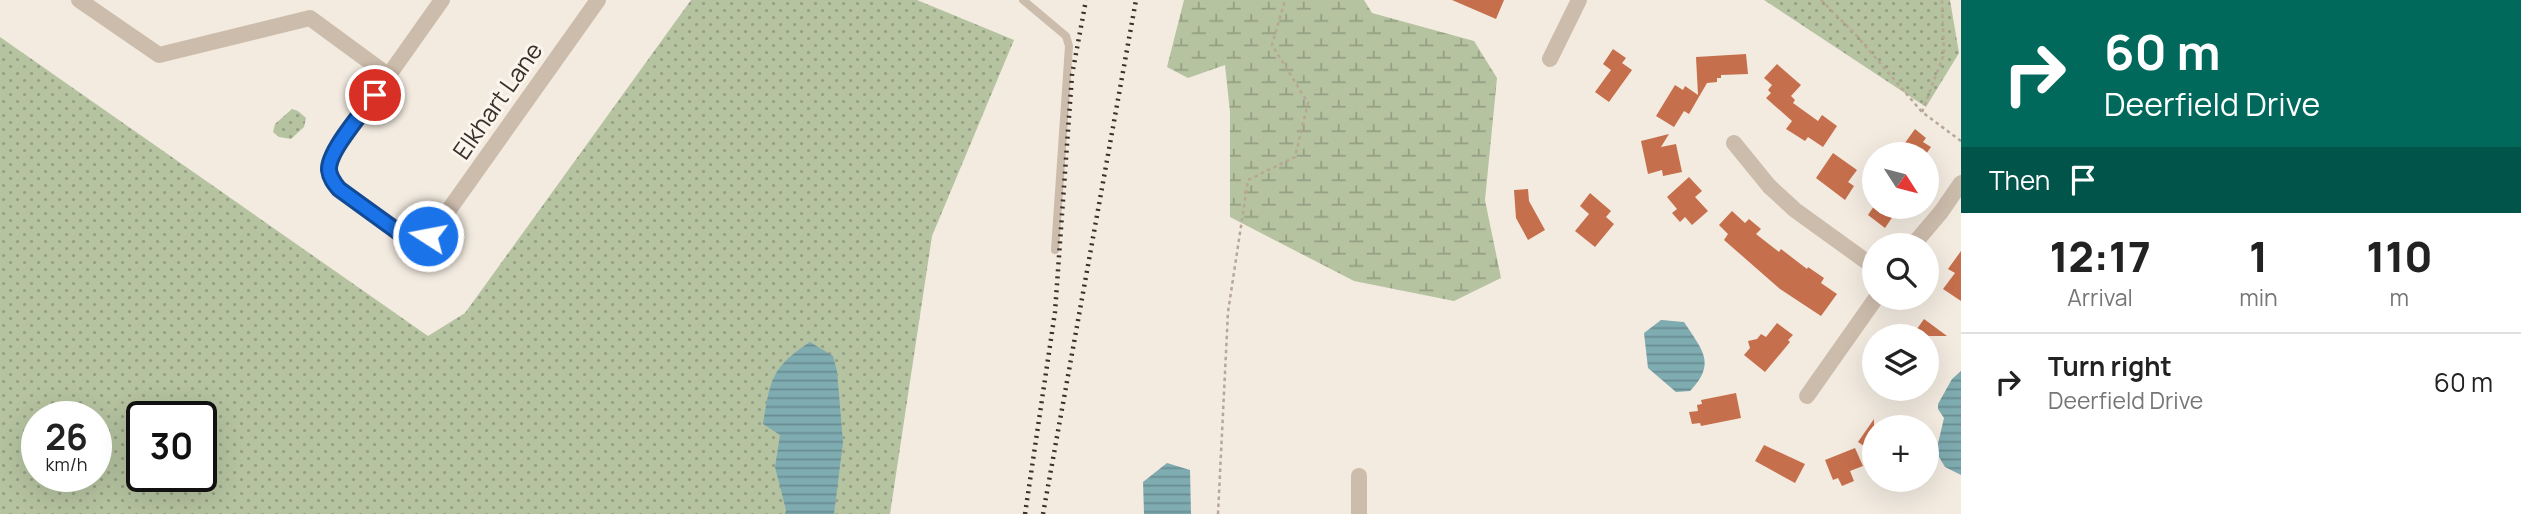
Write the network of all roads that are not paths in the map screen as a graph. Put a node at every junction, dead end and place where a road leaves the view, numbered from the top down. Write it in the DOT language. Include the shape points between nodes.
graph roads {
  1 [pos="442,0"];
  2 [pos="598,0"];
  3 [pos="1023,0"];
  4 [pos="1579,0"];
  5 [pos="81,1"];
  6 [pos="1550,59"];
  7 [pos="388,76"];
  8 [pos="1734,144"];
  9 [pos="1961,183"];
  10 [pos="1922,233"];
  11 [pos="1055,250"];
  12 [pos="1862,258"];
  13 [pos="1868,310"];
  14 [pos="1807,396"];
  15 [pos="1359,476"];
  16 [pos="1359,514"];
  1 -- 7 [label="street"];
  2 -- 7 [label="street, Elkhart Lane" via="436,228 418,239 401,234 339,189 329,172 333,154"];
  3 -- 11 [label="lane" via="1066,36 1069,46"];
  4 -- 6 [label="street"];
  5 -- 7 [label="street" via="159,55 310,18"];
  8 -- 12 [label="street" via="1795,210"];
  9 -- 10 [label="street"];
  13 -- 14 [label="street"];
  15 -- 16 [label="street"];
}
